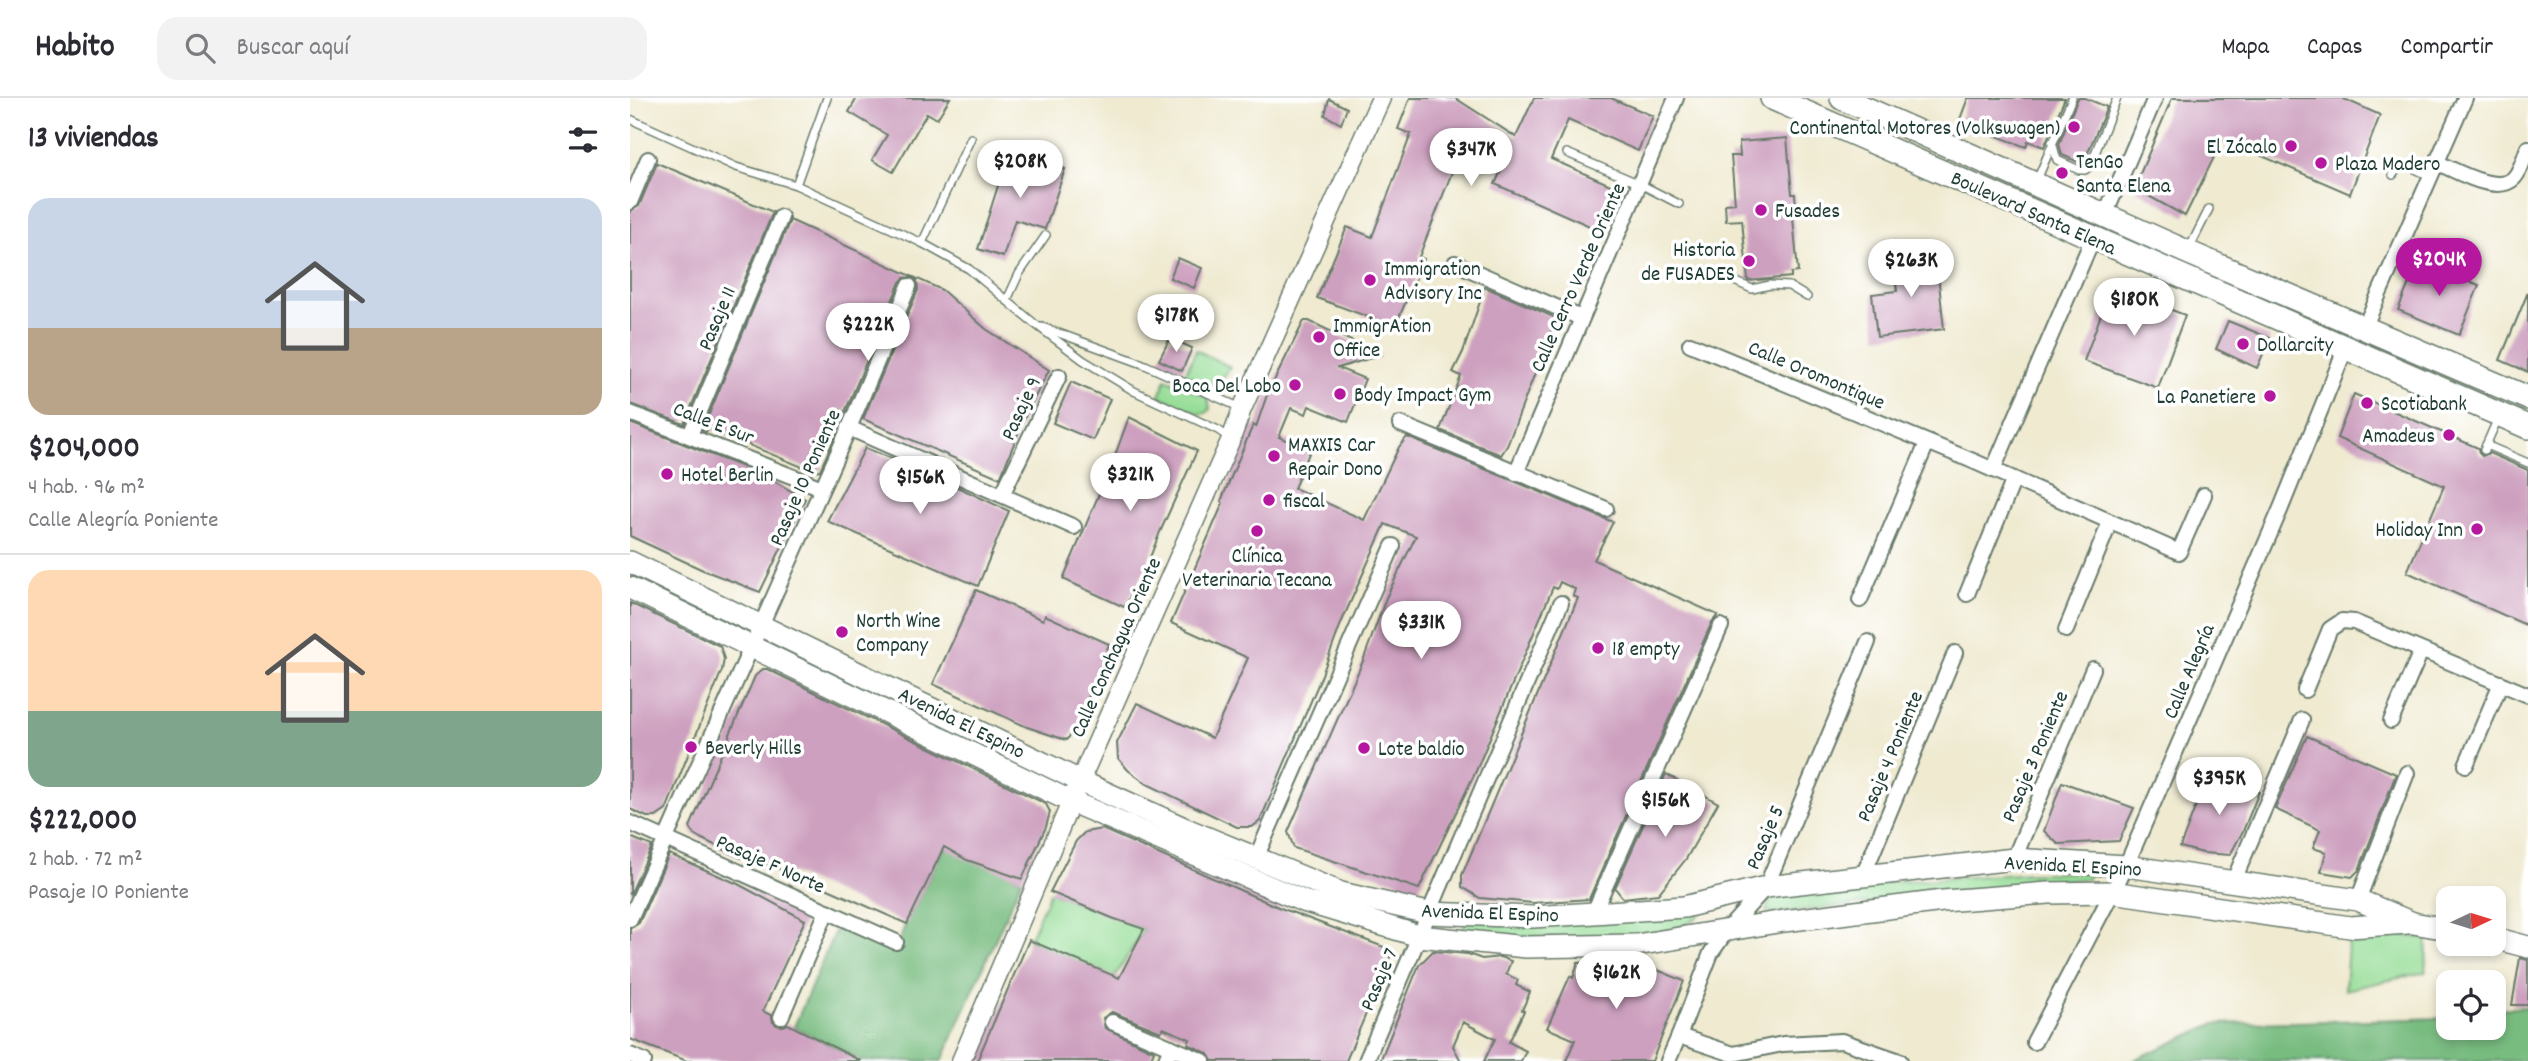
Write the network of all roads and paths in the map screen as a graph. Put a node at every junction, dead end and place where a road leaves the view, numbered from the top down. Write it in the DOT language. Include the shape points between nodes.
graph roads {
  1 [pos="827,98"];
  2 [pos="1381,98"];
  3 [pos="1676,98"];
  4 [pos="1772,98"];
  5 [pos="1842,98"];
  6 [pos="2072,98"];
  7 [pos="2117,98"];
  8 [pos="2155,98"];
  9 [pos="2465,98"];
  10 [pos="630,119"];
  11 [pos="971,138"];
  12 [pos="2052,142"];
  13 [pos="2528,148"];
  14 [pos="1567,153"];
  15 [pos="648,159"];
  16 [pos="2434,170"];
  17 [pos="2393,175"];
  18 [pos="1640,184"];
  19 [pos="2035,184"];
  20 [pos="796,185"];
  21 [pos="630,202"];
  22 [pos="1679,204"];
  23 [pos="2209,209"];
  24 [pos="2105,215"];
  25 [pos="781,217"];
  26 [pos="1046,235"];
  27 [pos="2093,238"];
  28 [pos="922,243"];
  29 [pos="2187,252"];
  30 [pos="1455,263"];
  31 [pos="1728,278"];
  32 [pos="909,286"];
  33 [pos="1807,297"];
  34 [pos="1007,300"];
  35 [pos="2272,315"];
  36 [pos="1581,318"];
  37 [pos="1034,324"];
  38 [pos="2365,326"];
  39 [pos="1690,344"];
  40 [pos="2346,347"];
  41 [pos="2438,359"];
  42 [pos="1059,376"];
  43 [pos="2528,398"];
  44 [pos="1242,409"];
  45 [pos="630,412"];
  46 [pos="2500,414"];
  47 [pos="1400,424"];
  48 [pos="2528,427"];
  49 [pos="849,428"];
  50 [pos="690,435"];
  51 [pos="1231,439"];
  52 [pos="1927,443"];
  53 [pos="2528,463"];
  54 [pos="1993,470"];
  55 [pos="1516,473"];
  56 [pos="2014,479"];
  57 [pos="822,488"];
  58 [pos="1002,495"];
  59 [pos="2204,495"];
  60 [pos="1606,509"];
  61 [pos="2110,522"];
  62 [pos="1074,527"];
  63 [pos="1393,546"];
  64 [pos="630,562"];
  65 [pos="630,588"];
  66 [pos="1967,594"];
  67 [pos="1860,600"];
  68 [pos="1561,603"];
  69 [pos="761,624"];
  70 [pos="1721,626"];
  71 [pos="2066,630"];
  72 [pos="1868,642"];
  73 [pos="751,646"];
  74 [pos="2421,651"];
  75 [pos="1955,653"];
  76 [pos="2093,669"];
  77 [pos="2501,683"];
  78 [pos="2305,690"];
  79 [pos="2528,695"];
  80 [pos="2302,720"];
  81 [pos="2391,721"];
  82 [pos="2466,765"];
  83 [pos="2407,773"];
  84 [pos="1080,781"];
  85 [pos="1072,802"];
  86 [pos="630,823"];
  87 [pos="664,839"];
  88 [pos="1256,858"];
  89 [pos="2014,859"];
  90 [pos="2126,866"];
  91 [pos="1863,876"];
  92 [pos="2234,880"];
  93 [pos="1766,887"];
  94 [pos="2112,892"];
  95 [pos="2358,900"];
  96 [pos="827,911"];
  97 [pos="1428,913"];
  98 [pos="1593,914"];
  99 [pos="630,919"];
  100 [pos="2413,923"];
  101 [pos="2436,927"];
  102 [pos="1727,930"];
  103 [pos="1419,936"];
  104 [pos="2506,941"];
  105 [pos="896,942"];
  106 [pos="2528,947"];
  107 [pos="781,1017"];
  108 [pos="1112,1022"];
  109 [pos="1679,1036"];
  110 [pos="2034,1042"];
  111 [pos="1168,1054"];
  112 [pos="630,1055"];
  113 [pos="644,1061"];
  114 [pos="961,1061"];
  115 [pos="1203,1061"];
  116 [pos="1366,1061"];
  117 [pos="1668,1061"];
  118 [pos="1900,1061"];
  1 -- 20 [label="lane"];
  2 -- 44 [label="street, Calle Conchagua Oriente"];
  3 -- 18 [label="street, Calle Cerro Verde Oriente"];
  4 -- 27 [label="main road, Boulevard Santa Elena"];
  5 -- 19 [label="main road, Boulevard Santa Elena"];
  6 -- 12 [label="lane"];
  7 -- 12 [label="lane" via="2085,170 2057,160"];
  8 -- 24 [label="street"];
  9 -- 16 [label="street"];
  10 -- 20 [label="lane" via="736,167"];
  11 -- 28 [label="lane"];
  12 -- 19 [label="lane"];
  13 -- 16 [label="street" via="2515,177 2503,185"];
  14 -- 18 [label="lane"];
  15 -- 21 [label="street"];
  16 -- 17 [label="lane" via="2399,167"];
  16 -- 38 [label="street"];
  18 -- 22 [label="lane"];
  18 -- 36 [label="street, Calle Cerro Verde Oriente"];
  19 -- 24 [label="main road, Boulevard Santa Elena"];
  20 -- 28 [label="lane"];
  23 -- 29 [label="lane"];
  24 -- 29 [label="main road, Boulevard Santa Elena"];
  25 -- 50 [label="street, Pasaje 11"];
  26 -- 34 [label="lane"];
  27 -- 35 [label="main road, Boulevard Santa Elena"];
  27 -- 54 [label="street"];
  28 -- 34 [label="lane" via="969,269"];
  29 -- 38 [label="main road, Boulevard Santa Elena"];
  30 -- 36 [label="street"];
  31 -- 33 [label="lane" via="1752,289 1789,286"];
  32 -- 49 [label="street, Pasaje 10 Poniente"];
  34 -- 37 [label="lane"];
  35 -- 38 [label="main road" via="2286,312 2345,336 2361,332"];
  35 -- 40 [label="main road, Boulevard Santa Elena"];
  36 -- 55 [label="street, Calle Cerro Verde Oriente"];
  37 -- 44 [label="lane" via="1143,364"];
  37 -- 51 [label="lane" via="1134,391"];
  38 -- 41 [label="main road, Boulevard Santa Elena"];
  39 -- 52 [label="street, Calle Oromontique"];
  40 -- 41 [label="main road" via="2361,341 2420,363"];
  40 -- 46 [label="main road, Boulevard Santa Elena"];
  40 -- 90 [label="street, Calle Alegría"];
  41 -- 43 [label="main road, Boulevard Santa Elena"];
  42 -- 58 [label="street, Pasaje 9"];
  44 -- 51 [label="street, Calle Conchagua Oriente"];
  45 -- 50 [label="street, Calle E Sur"];
  46 -- 48 [label="main road, Boulevard Santa Elena"];
  46 -- 53 [label="lane" via="2485,448"];
  47 -- 55 [label="street"];
  49 -- 57 [label="street, Pasaje 10 Poniente"];
  49 -- 58 [label="street"];
  50 -- 57 [label="street, Calle E Sur"];
  51 -- 84 [label="street, Calle Conchagua Oriente"];
  52 -- 54 [label="street, Calle Oromontique"];
  52 -- 67 [label="street"];
  54 -- 56 [label="street, Calle Oromontique"];
  55 -- 60 [label="street"];
  56 -- 61 [label="street, Calle Oromontique"];
  56 -- 66 [label="street"];
  57 -- 69 [label="street, Pasaje 10 Poniente"];
  58 -- 62 [label="street"];
  59 -- 61 [label="street, Calle Oromontique" via="2179,552"];
  61 -- 71 [label="street"];
  63 -- 88 [label="street"];
  64 -- 69 [label="main road, Avenida El Espino"];
  65 -- 73 [label="main road, Avenida El Espino"];
  68 -- 97 [label="street, Pasaje 7"];
  69 -- 73 [label="street, Pasaje 10 Poniente"];
  69 -- 84 [label="main road, Avenida El Espino"];
  70 -- 98 [label="street"];
  72 -- 93 [label="street, Pasaje 5"];
  73 -- 85 [label="main road, Avenida El Espino"];
  73 -- 87 [label="street, Pasaje 10 Poniente"];
  74 -- 77 [label="street"];
  74 -- 78 [label="street" via="2342,621 2330,629"];
  74 -- 81 [label="street"];
  75 -- 91 [label="street, Pasaje 4 Poniente"];
  76 -- 89 [label="street, Pasaje 3 Poniente"];
  77 -- 79 [label="street"];
  77 -- 82 [label="street"];
  80 -- 92 [label="street"];
  83 -- 95 [label="street"];
  84 -- 85 [label="street, Calle Conchagua Oriente"];
  84 -- 88 [label="main road, Avenida El Espino"];
  85 -- 103 [label="main road, Avenida El Espino" via="1303,901"];
  85 -- 114 [label="street, Calle Conchagua Oriente"];
  86 -- 87 [label="street, Pasaje F Norte"];
  87 -- 96 [label="street, Pasaje F Norte"];
  87 -- 99 [label="street, Pasaje 10 Poniente"];
  88 -- 97 [label="main road, Avenida El Espino" via="1340,893"];
  89 -- 90 [label="main road, Avenida El Espino"];
  89 -- 91 [label="main road, Avenida El Espino"];
  90 -- 92 [label="main road, Avenida El Espino"];
  90 -- 94 [label="street, Calle Alegría"];
  91 -- 93 [label="main road, Avenida El Espino"];
  92 -- 95 [label="main road, Avenida El Espino"];
  93 -- 98 [label="main road, Avenida El Espino" via="1684,908"];
  93 -- 102 [label="street, Pasaje 5"];
  94 -- 100 [label="main road, Avenida El Espino" via="2350,927"];
  94 -- 102 [label="main road, Avenida El Espino" via="1943,901"];
  94 -- 110 [label="street, Calle Alegría"];
  95 -- 100 [label="main road, Avenida El Espino"];
  96 -- 105 [label="street, Pasaje F Norte"];
  96 -- 107 [label="street"];
  97 -- 98 [label="main road, Avenida El Espino" via="1533,918"];
  97 -- 103 [label="street, Pasaje 7"];
  100 -- 101 [label="main road, Avenida El Espino"];
  102 -- 103 [label="main road, Avenida El Espino" via="1636,945 1526,947"];
  102 -- 109 [label="street, Pasaje 5" via="1711,953"];
  103 -- 116 [label="street, Pasaje 7"];
  104 -- 106 [label="main road"];
  108 -- 111 [label="street"];
  109 -- 117 [label="street, Pasaje 5"];
  109 -- 118 [label="street" via="1733,1054 1783,1044 1842,1041"];
  111 -- 115 [label="street"];
  112 -- 113 [label="street"];
}
